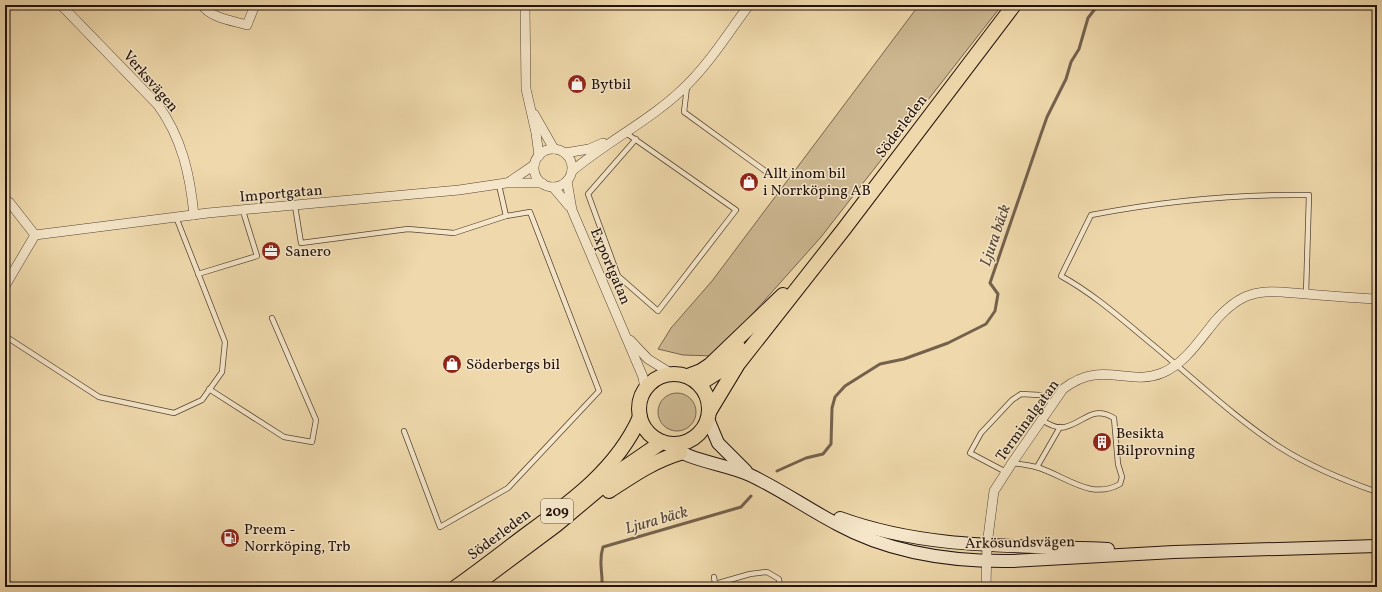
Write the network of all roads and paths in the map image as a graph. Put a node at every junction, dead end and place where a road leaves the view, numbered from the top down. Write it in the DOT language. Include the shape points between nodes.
graph roads {
  1 [pos="61,5"];
  2 [pos="202,5"];
  3 [pos="255,5"];
  4 [pos="525,5"];
  5 [pos="749,5"];
  6 [pos="1014,5"];
  7 [pos="687,86"];
  8 [pos="529,104"];
  9 [pos="629,131"];
  10 [pos="636,139"];
  11 [pos="554,149"];
  12 [pos="565,153"];
  13 [pos="538,156"];
  14 [pos="534,166"];
  15 [pos="572,171"];
  16 [pos="768,174"];
  17 [pos="567,181"];
  18 [pos="542,183"];
  19 [pos="503,184"];
  20 [pos="553,187"];
  21 [pos="5,199"];
  22 [pos="295,206"];
  23 [pos="243,210"];
  24 [pos="572,210"];
  25 [pos="194,215"];
  26 [pos="506,216"];
  27 [pos="176,217"];
  28 [pos="35,235"];
  29 [pos="813,267"];
  30 [pos="198,274"];
  31 [pos="5,286"];
  32 [pos="1306,294"];
  33 [pos="1377,299"];
  34 [pos="272,318"];
  35 [pos="624,333"];
  36 [pos="5,336"];
  37 [pos="1176,364"];
  38 [pos="672,374"];
  39 [pos="694,380"];
  40 [pos="210,389"];
  41 [pos="645,389"];
  42 [pos="1053,404"];
  43 [pos="709,416"];
  44 [pos="640,417"];
  45 [pos="1041,420"];
  46 [pos="1060,427"];
  47 [pos="404,431"];
  48 [pos="664,443"];
  49 [pos="680,453"];
  50 [pos="1012,463"];
  51 [pos="1037,467"];
  52 [pos="1006,472"];
  53 [pos="750,475"];
  54 [pos="1377,492"];
  55 [pos="806,506"];
  56 [pos="556,525"];
  57 [pos="987,545"];
  58 [pos="1377,546"];
  59 [pos="1174,552"];
  60 [pos="986,562"];
  61 [pos="714,577"];
  62 [pos="456,587"];
  63 [pos="473,587"];
  64 [pos="780,587"];
  65 [pos="986,587"];
  1 -- 25 [label="street, Verksvägen" via="158,105 167,118 183,152 189,174"];
  2 -- 3 [label="street" via="216,16 247,24"];
  4 -- 8 [label="street" via="526,89"];
  5 -- 7 [label="street"];
  6 -- 29 [label="main road, Söderleden"];
  7 -- 9 [label="street"];
  7 -- 16 [label="lane" via="684,112"];
  8 -- 11 [label="street"];
  8 -- 13 [label="street"];
  9 -- 10 [label="lane"];
  9 -- 12 [label="street" via="589,150"];
  9 -- 15 [label="street"];
  10 -- 10 [label="lane" via="736,210 658,311 618,276 588,194"];
  11 -- 12 [label="street"];
  11 -- 13 [label="street" via="548,149"];
  12 -- 15 [label="street" via="571,161"];
  13 -- 14 [label="street"];
  14 -- 18 [label="street" via="536,175"];
  14 -- 19 [label="street, Importgatan"];
  15 -- 17 [label="street"];
  17 -- 20 [label="street"];
  17 -- 24 [label="street, Exportgatan"];
  18 -- 19 [label="street, Importgatan"];
  18 -- 20 [label="street"];
  19 -- 22 [label="street, Importgatan"];
  19 -- 26 [label="lane"];
  20 -- 24 [label="street, Exportgatan"];
  21 -- 28 [label="street"];
  22 -- 23 [label="street, Importgatan"];
  22 -- 26 [label="lane" via="301,243 408,229 454,233"];
  23 -- 25 [label="street, Importgatan"];
  23 -- 30 [label="lane" via="256,256"];
  24 -- 35 [label="street, Exportgatan"];
  25 -- 27 [label="street, Importgatan"];
  26 -- 47 [label="lane" via="530,212 599,391 508,488 440,527"];
  27 -- 28 [label="street, Importgatan"];
  27 -- 30 [label="lane"];
  28 -- 31 [label="street"];
  29 -- 39 [label="main road, Söderleden" via="784,294 728,362 710,379"];
  29 -- 43 [label="main road, Söderleden" via="738,364"];
  30 -- 40 [label="lane" via="225,342 222,372"];
  32 -- 33 [label="street, Terminalgatan"];
  32 -- 37 [label="street, Terminalgatan" via="1272,291 1240,299 1218,318"];
  32 -- 37 [label="lane" via="1309,195 1250,195 1134,207 1091,216 1061,276 1118,316"];
  34 -- 40 [label="lane" via="316,420 312,442 284,437"];
  35 -- 38 [label="street, Exportgatan" via="648,359"];
  35 -- 41 [label="street, Exportgatan" via="645,382"];
  36 -- 40 [label="lane" via="99,397 174,413 202,400"];
  37 -- 42 [label="street, Terminalgatan" via="1154,376 1085,376 1063,389"];
  37 -- 54 [label="lane" via="1280,448 1332,476"];
  38 -- 39 [label="main road"];
  38 -- 41 [label="main road" via="657,378"];
  39 -- 43 [label="main road" via="705,392 709,402"];
  41 -- 44 [label="main road" via="639,402"];
  42 -- 45 [label="street, Terminalgatan"];
  42 -- 52 [label="lane" via="1040,395 1021,394 981,433 970,453"];
  43 -- 48 [label="main road" via="700,432 688,441"];
  43 -- 53 [label="main road, Arkösundsvägen" via="718,443"];
  44 -- 48 [label="main road" via="650,435"];
  44 -- 62 [label="main road, Söderleden / 209" via="629,440 592,483"];
  45 -- 46 [label="lane"];
  45 -- 50 [label="street, Terminalgatan"];
  46 -- 51 [label="lane"];
  46 -- 51 [label="lane" via="1065,427 1089,414 1106,413 1114,418 1118,464 1122,477 1120,484 1111,489 1082,488"];
  48 -- 49 [label="main road, Arkösundsvägen"];
  48 -- 56 [label="main road, Söderleden / 209" via="624,468"];
  49 -- 53 [label="main road, Arkösundsvägen"];
  49 -- 56 [label="main road, Söderleden / 209" via="642,468"];
  50 -- 51 [label="lane"];
  50 -- 52 [label="street, Terminalgatan"];
  52 -- 57 [label="street, Terminalgatan" via="994,491"];
  53 -- 55 [label="main road, Arkösundsvägen"];
  55 -- 57 [label="main road, Arkösundsvägen" via="856,524 906,537"];
  55 -- 60 [label="main road, Arkösundsvägen" via="866,538 924,554"];
  56 -- 63 [label="main road, Söderleden / 209"];
  57 -- 59 [label="main road, Arkösundsvägen"];
  57 -- 60 [label="street, Terminalgatan"];
  58 -- 59 [label="main road, Arkösundsvägen"];
  59 -- 60 [label="main road, Arkösundsvägen"];
  60 -- 65 [label="street, Terminalgatan"];
  61 -- 64 [label="lane" via="715,584 767,572 779,579"];
}
